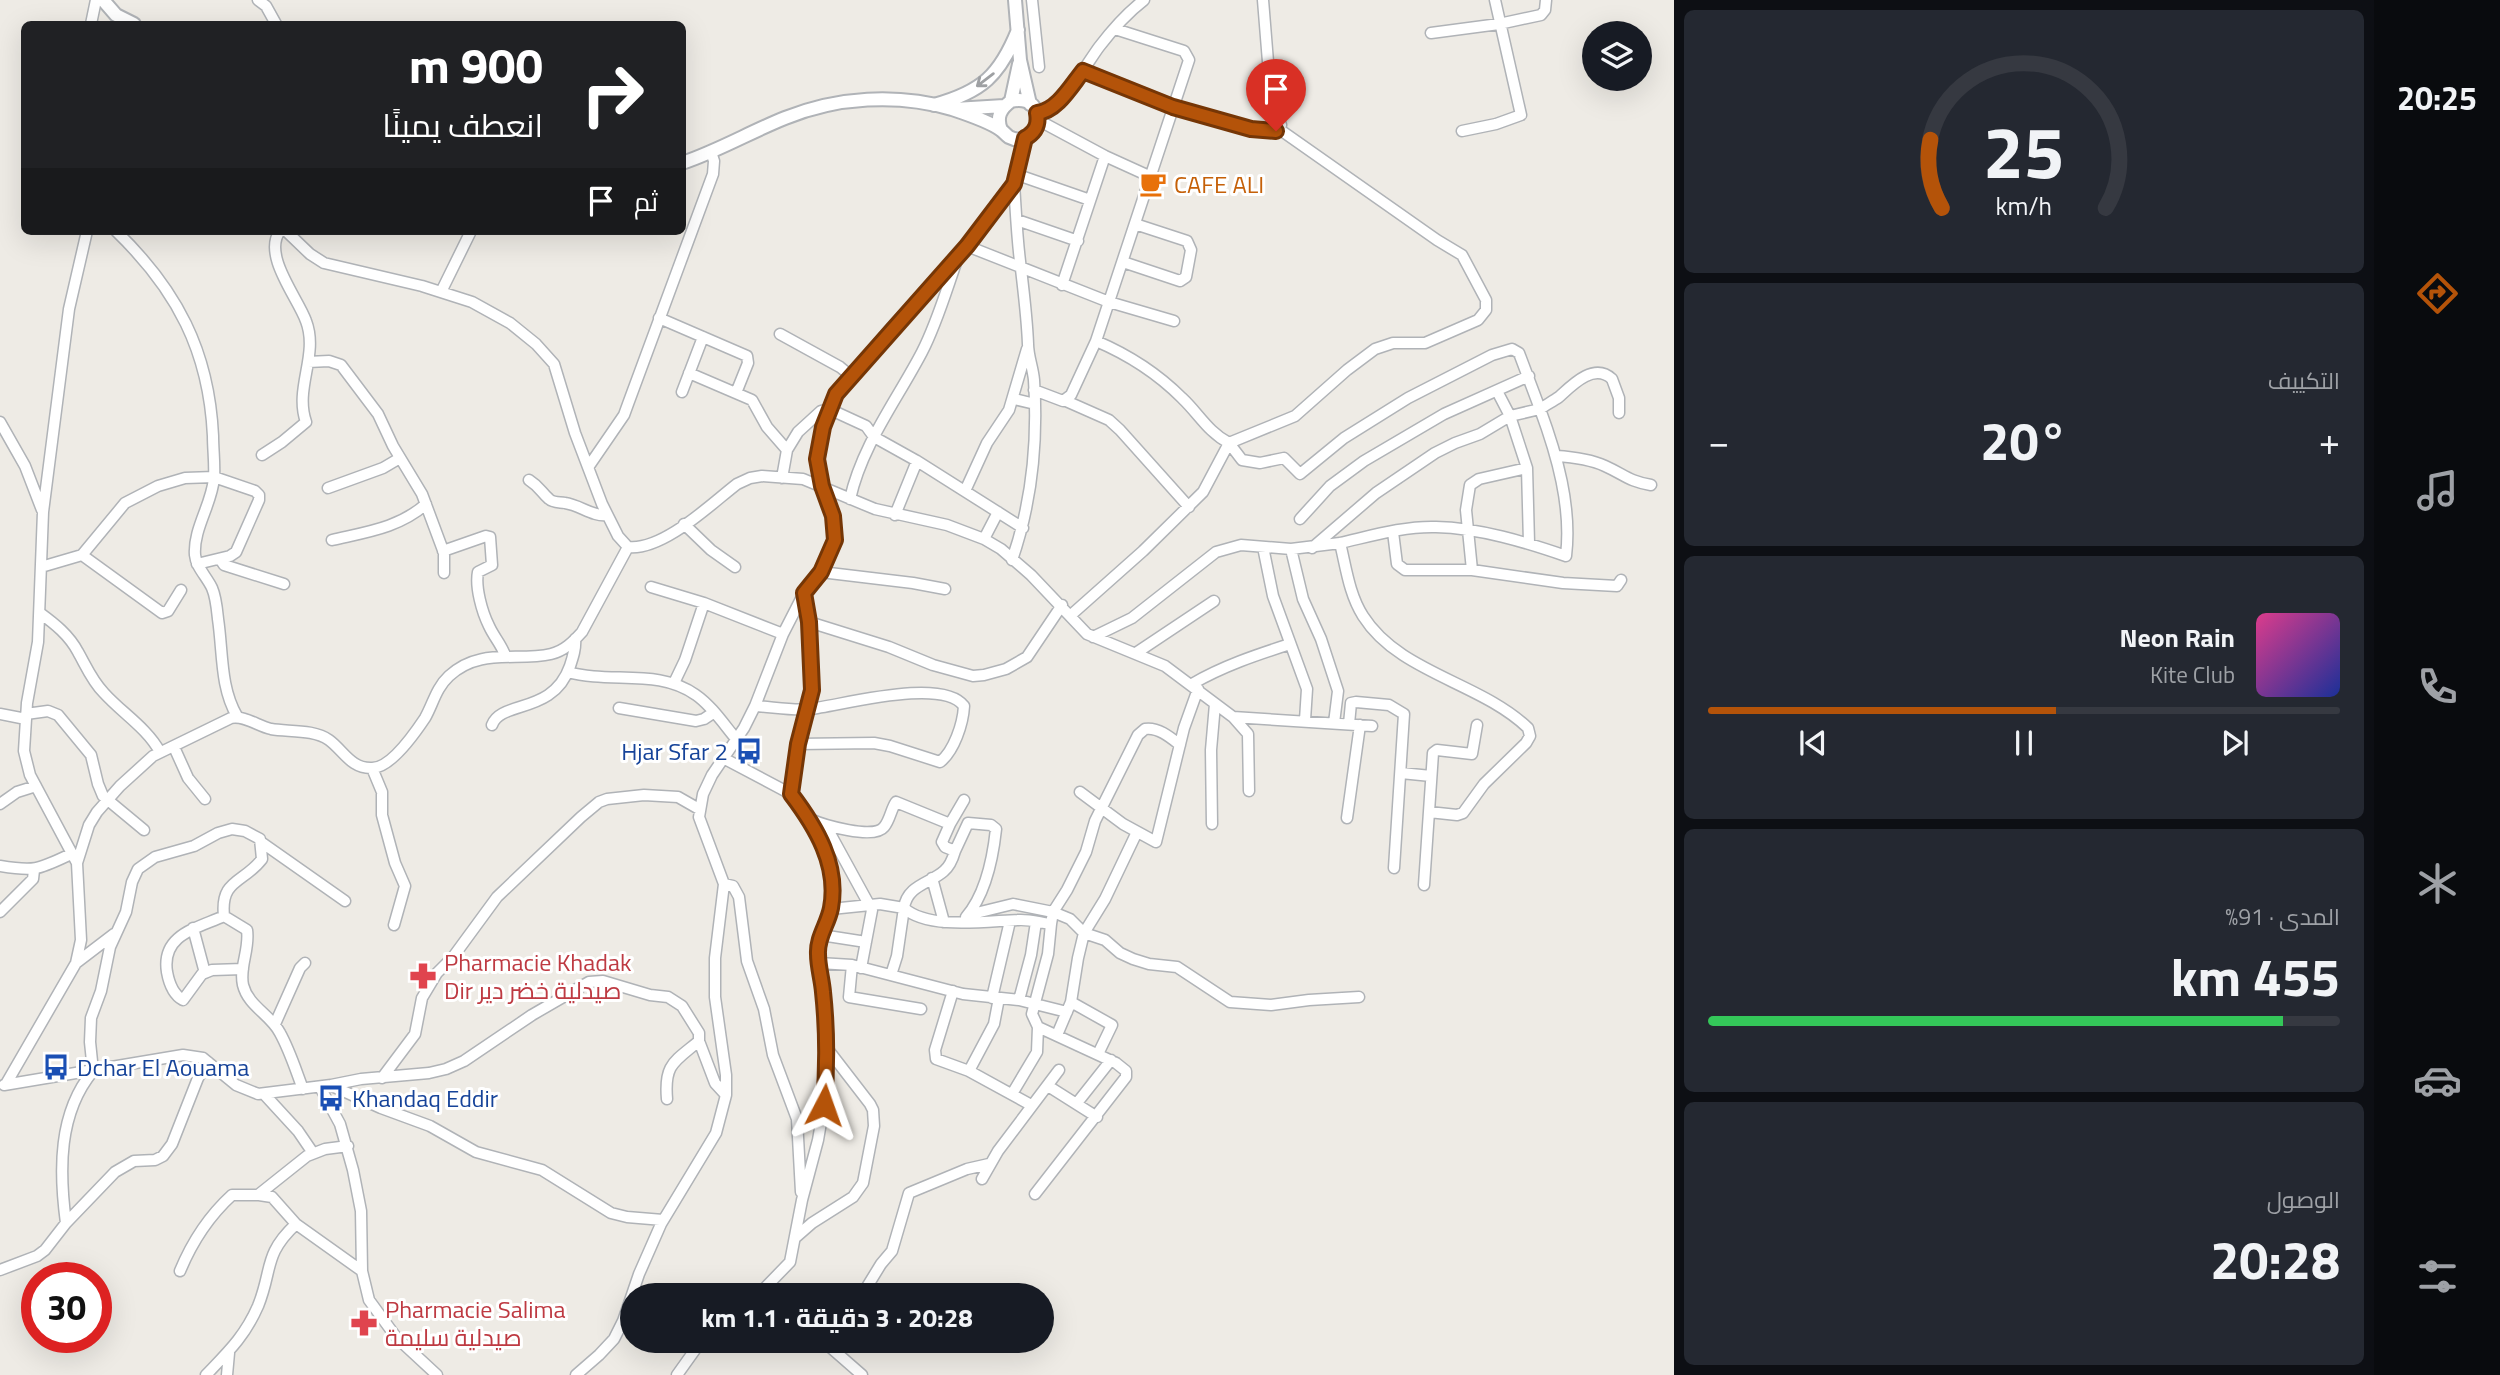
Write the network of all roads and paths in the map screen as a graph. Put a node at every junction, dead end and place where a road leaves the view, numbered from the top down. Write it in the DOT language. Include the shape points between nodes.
graph roads {
  1 [pos="96,0"];
  2 [pos="103,0"];
  3 [pos="258,0"];
  4 [pos="1015,0"];
  5 [pos="1032,0"];
  6 [pos="1144,0"];
  7 [pos="1263,0"];
  8 [pos="1495,0"];
  9 [pos="1546,0"];
  10 [pos="92,21"];
  11 [pos="125,21"];
  12 [pos="274,21"];
  13 [pos="1499,24"];
  14 [pos="1115,29"];
  15 [pos="1018,30"];
  16 [pos="1431,33"];
  17 [pos="1020,60"];
  18 [pos="1039,67"];
  19 [pos="1083,71"];
  20 [pos="1007,104"];
  21 [pos="930,106"];
  22 [pos="1173,107"];
  23 [pos="952,109"];
  24 [pos="1035,112"];
  25 [pos="1279,129"];
  26 [pos="1462,131"];
  27 [pos="1007,134"];
  28 [pos="1025,138"];
  29 [pos="711,152"];
  30 [pos="1105,156"];
  31 [pos="686,161"];
  32 [pos="1020,161"];
  33 [pos="1149,176"];
  34 [pos="1016,180"];
  35 [pos="1090,200"];
  36 [pos="1017,220"];
  37 [pos="1135,224"];
  38 [pos="86,235"];
  39 [pos="119,235"];
  40 [pos="278,235"];
  41 [pos="290,235"];
  42 [pos="469,235"];
  43 [pos="1078,242"];
  44 [pos="967,246"];
  45 [pos="958,256"];
  46 [pos="1123,262"];
  47 [pos="1021,269"];
  48 [pos="1062,285"];
  49 [pos="441,292"];
  50 [pos="1109,302"];
  51 [pos="659,318"];
  52 [pos="1174,321"];
  53 [pos="780,334"];
  54 [pos="703,337"];
  55 [pos="1096,341"];
  56 [pos="1028,345"];
  57 [pos="308,362"];
  58 [pos="689,373"];
  59 [pos="851,376"];
  60 [pos="1529,376"];
  61 [pos="1034,390"];
  62 [pos="682,391"];
  63 [pos="1497,391"];
  64 [pos="736,393"];
  65 [pos="1013,399"];
  66 [pos="1066,401"];
  67 [pos="1035,404"];
  68 [pos="829,409"];
  69 [pos="1540,409"];
  70 [pos="1619,413"];
  71 [pos="1510,416"];
  72 [pos="0,422"];
  73 [pos="874,437"];
  74 [pos="1229,443"];
  75 [pos="787,450"];
  76 [pos="262,455"];
  77 [pos="1556,456"];
  78 [pos="400,458"];
  79 [pos="917,461"];
  80 [pos="589,466"];
  81 [pos="1527,468"];
  82 [pos="214,477"];
  83 [pos="782,478"];
  84 [pos="529,480"];
  85 [pos="1651,485"];
  86 [pos="822,486"];
  87 [pos="328,488"];
  88 [pos="965,491"];
  89 [pos="850,499"];
  90 [pos="426,504"];
  91 [pos="1189,507"];
  92 [pos="43,512"];
  93 [pos="998,512"];
  94 [pos="607,515"];
  95 [pos="895,515"];
  96 [pos="1300,519"];
  97 [pos="684,524"];
  98 [pos="1023,528"];
  99 [pos="1467,530"];
  100 [pos="1393,532"];
  101 [pos="984,539"];
  102 [pos="332,540"];
  103 [pos="1340,543"];
  104 [pos="1529,543"];
  105 [pos="628,547"];
  106 [pos="1263,547"];
  107 [pos="1312,548"];
  108 [pos="1291,549"];
  109 [pos="443,551"];
  110 [pos="82,555"];
  111 [pos="219,559"];
  112 [pos="1012,560"];
  113 [pos="197,564"];
  114 [pos="735,567"];
  115 [pos="41,568"];
  116 [pos="1472,570"];
  117 [pos="821,572"];
  118 [pos="444,573"];
  119 [pos="1621,580"];
  120 [pos="284,584"];
  121 [pos="651,587"];
  122 [pos="945,589"];
  123 [pos="181,590"];
  124 [pos="804,593"];
  125 [pos="1213,601"];
  126 [pos="704,603"];
  127 [pos="1062,605"];
  128 [pos="40,613"];
  129 [pos="1071,615"];
  130 [pos="809,622"];
  131 [pos="783,634"];
  132 [pos="1093,637"];
  133 [pos="575,639"];
  134 [pos="1290,644"];
  135 [pos="1136,653"];
  136 [pos="505,655"];
  137 [pos="568,672"];
  138 [pos="674,683"];
  139 [pos="1195,687"];
  140 [pos="1215,704"];
  141 [pos="755,706"];
  142 [pos="619,708"];
  143 [pos="806,709"];
  144 [pos="713,713"];
  145 [pos="0,714"];
  146 [pos="237,716"];
  147 [pos="26,717"];
  148 [pos="1233,717"];
  149 [pos="1306,720"];
  150 [pos="1334,723"];
  151 [pos="1349,724"];
  152 [pos="492,725"];
  153 [pos="1360,725"];
  154 [pos="1477,725"];
  155 [pos="1372,726"];
  156 [pos="737,740"];
  157 [pos="798,744"];
  158 [pos="1180,745"];
  159 [pos="174,747"];
  160 [pos="160,752"];
  161 [pos="725,759"];
  162 [pos="372,768"];
  163 [pos="1401,773"];
  164 [pos="1431,775"];
  165 [pos="36,786"];
  166 [pos="1249,791"];
  167 [pos="1080,792"];
  168 [pos="791,794"];
  169 [pos="205,799"];
  170 [pos="107,800"];
  171 [pos="964,800"];
  172 [pos="0,804"];
  173 [pos="1101,807"];
  174 [pos="699,809"];
  175 [pos="1429,813"];
  176 [pos="1347,818"];
  177 [pos="810,819"];
  178 [pos="950,824"];
  179 [pos="1212,824"];
  180 [pos="826,826"];
  181 [pos="144,830"];
  182 [pos="1136,832"];
  183 [pos="261,842"];
  184 [pos="955,851"];
  185 [pos="74,859"];
  186 [pos="0,866"];
  187 [pos="1394,868"];
  188 [pos="34,870"];
  189 [pos="932,878"];
  190 [pos="724,884"];
  191 [pos="1424,885"];
  192 [pos="345,901"];
  193 [pos="871,906"];
  194 [pos="904,908"];
  195 [pos="831,909"];
  196 [pos="0,912"];
  197 [pos="1053,912"];
  198 [pos="224,916"];
  199 [pos="964,918"];
  200 [pos="1010,921"];
  201 [pos="944,922"];
  202 [pos="1036,922"];
  203 [pos="1051,924"];
  204 [pos="394,925"];
  205 [pos="193,928"];
  206 [pos="1084,933"];
  207 [pos="114,934"];
  208 [pos="821,934"];
  209 [pos="866,942"];
  210 [pos="75,963"];
  211 [pos="305,963"];
  212 [pos="819,963"];
  213 [pos="857,967"];
  214 [pos="243,969"];
  215 [pos="205,972"];
  216 [pos="891,975"];
  217 [pos="668,985"];
  218 [pos="953,991"];
  219 [pos="1359,997"];
  220 [pos="668,998"];
  221 [pos="996,998"];
  222 [pos="1018,1000"];
  223 [pos="1035,1003"];
  224 [pos="1069,1007"];
  225 [pos="921,1009"];
  226 [pos="275,1024"];
  227 [pos="1038,1027"];
  228 [pos="1057,1035"];
  229 [pos="699,1041"];
  230 [pos="825,1047"];
  231 [pos="1098,1054"];
  232 [pos="1111,1060"];
  233 [pos="208,1062"];
  234 [pos="1059,1070"];
  235 [pos="93,1071"];
  236 [pos="970,1071"];
  237 [pos="382,1078"];
  238 [pos="331,1085"];
  239 [pos="3,1086"];
  240 [pos="1048,1086"];
  241 [pos="320,1087"];
  242 [pos="303,1089"];
  243 [pos="264,1094"];
  244 [pos="1012,1094"];
  245 [pos="726,1095"];
  246 [pos="667,1099"];
  247 [pos="1077,1103"];
  248 [pos="1031,1105"];
  249 [pos="1097,1118"];
  250 [pos="348,1146"];
  251 [pos="313,1153"];
  252 [pos="989,1164"];
  253 [pos="982,1179"];
  254 [pos="1035,1194"];
  255 [pos="258,1195"];
  256 [pos="802,1200"];
  257 [pos="663,1220"];
  258 [pos="66,1223"];
  259 [pos="296,1224"];
  260 [pos="795,1237"];
  261 [pos="0,1270"];
  262 [pos="180,1271"];
  263 [pos="362,1271"];
  264 [pos="772,1283"];
  265 [pos="869,1283"];
  266 [pos="229,1353"];
  267 [pos="693,1353"];
  268 [pos="839,1353"];
  269 [pos="206,1375"];
  270 [pos="227,1375"];
  271 [pos="437,1375"];
  272 [pos="576,1375"];
  273 [pos="677,1375"];
  274 [pos="862,1375"];
  1 -- 10 [label="street"];
  2 -- 11 [label="street"];
  3 -- 12 [label="street"];
  4 -- 15 [label="street"];
  5 -- 18 [label="street"];
  6 -- 14 [label="street"];
  7 -- 25 [label="street" via="1271,99"];
  8 -- 13 [label="street"];
  9 -- 13 [label="street" via="1541,15"];
  13 -- 16 [label="street"];
  13 -- 26 [label="street" via="1521,116"];
  14 -- 19 [label="street"];
  14 -- 22 [label="street" via="1187,54"];
  15 -- 17 [label="street"];
  15 -- 21 [label="street, one-way" via="1008,55 987,81"];
  17 -- 20 [label="street"];
  17 -- 24 [label="street"];
  19 -- 22 [label="street"];
  19 -- 24 [label="street" via="1052,108"];
  20 -- 23 [label="street"];
  20 -- 24 [label="street" via="1024,100"];
  20 -- 27 [label="street" via="999,117"];
  21 -- 23 [label="street"];
  21 -- 29 [label="street" via="871,100 831,103"];
  22 -- 25 [label="street" via="1251,129"];
  22 -- 33 [label="street"];
  23 -- 27 [label="street"];
  24 -- 28 [label="street" via="1035,131"];
  24 -- 30 [label="street"];
  25 -- 74 [label="street" via="1462,255 1486,305 1478,320 1438,339 1375,349 1295,416"];
  27 -- 28 [label="street"];
  27 -- 32 [label="street"];
  28 -- 32 [label="street"];
  29 -- 31 [label="street"];
  29 -- 51 [label="street" via="713,174"];
  30 -- 33 [label="street"];
  30 -- 35 [label="street"];
  32 -- 34 [label="street"];
  33 -- 37 [label="street"];
  34 -- 35 [label="street"];
  34 -- 36 [label="street"];
  34 -- 44 [label="street"];
  35 -- 43 [label="street"];
  36 -- 43 [label="street"];
  36 -- 47 [label="street"];
  37 -- 46 [label="street"];
  37 -- 46 [label="street" via="1187,241 1191,250 1186,277 1180,281"];
  38 -- 92 [label="street" via="69,309"];
  39 -- 82 [label="street" via="162,284 199,351 211,402"];
  40 -- 57 [label="street" via="278,265 306,321 311,342"];
  41 -- 49 [label="street" via="324,263"];
  42 -- 49 [label="street"];
  43 -- 48 [label="street"];
  44 -- 45 [label="street"];
  44 -- 47 [label="street"];
  45 -- 59 [label="street"];
  45 -- 73 [label="street" via="924,349"];
  46 -- 50 [label="street"];
  47 -- 48 [label="street"];
  47 -- 56 [label="street"];
  48 -- 50 [label="street"];
  49 -- 80 [label="street" via="487,309 522,331 548,355"];
  50 -- 52 [label="street"];
  50 -- 55 [label="street"];
  51 -- 54 [label="street"];
  51 -- 80 [label="street" via="624,415"];
  53 -- 59 [label="street"];
  54 -- 58 [label="street"];
  54 -- 64 [label="street" via="747,356"];
  55 -- 66 [label="street"];
  55 -- 74 [label="street" via="1153,371 1208,429"];
  56 -- 61 [label="street"];
  56 -- 65 [label="street"];
  57 -- 76 [label="street" via="303,402 306,422"];
  57 -- 78 [label="street" via="341,365 379,414"];
  58 -- 62 [label="street"];
  58 -- 64 [label="street"];
  59 -- 68 [label="street"];
  60 -- 63 [label="street"];
  60 -- 69 [label="street"];
  60 -- 74 [label="street" via="1516,350 1492,355 1369,421 1300,474 1284,458 1260,463 1242,460"];
  61 -- 66 [label="street"];
  61 -- 67 [label="street"];
  63 -- 71 [label="street"];
  63 -- 96 [label="street" via="1444,414 1364,461 1330,486"];
  64 -- 75 [label="street" via="754,402"];
  65 -- 67 [label="street"];
  65 -- 88 [label="street"];
  66 -- 91 [label="street" via="1120,430"];
  67 -- 98 [label="street" via="1034,456"];
  68 -- 73 [label="street" via="866,426"];
  68 -- 75 [label="street" via="798,432"];
  68 -- 86 [label="street" via="817,459"];
  69 -- 70 [label="street" via="1575,382 1600,373 1612,379"];
  69 -- 71 [label="street"];
  69 -- 77 [label="street"];
  71 -- 81 [label="street"];
  71 -- 107 [label="street" via="1402,475"];
  72 -- 92 [label="street" via="25,466"];
  73 -- 79 [label="street"];
  73 -- 89 [label="street"];
  74 -- 91 [label="street" via="1209,483"];
  75 -- 83 [label="street"];
  77 -- 85 [label="street" via="1603,465 1630,481"];
  77 -- 104 [label="street" via="1567,524 1566,556"];
  78 -- 87 [label="street"];
  78 -- 90 [label="street"];
  79 -- 88 [label="street"];
  79 -- 95 [label="street"];
  80 -- 94 [label="street"];
  81 -- 99 [label="street" via="1471,485"];
  81 -- 104 [label="street"];
  82 -- 110 [label="street" via="174,481 133,498"];
  82 -- 111 [label="street" via="259,495 236,552"];
  82 -- 113 [label="street" via="196,544"];
  83 -- 86 [label="street"];
  83 -- 97 [label="street" via="762,476 737,484"];
  84 -- 94 [label="street" via="555,502"];
  86 -- 89 [label="street"];
  86 -- 117 [label="street" via="833,516 835,540"];
  88 -- 93 [label="street"];
  89 -- 95 [label="street"];
  90 -- 102 [label="street" via="384,529"];
  90 -- 109 [label="street"];
  91 -- 129 [label="street"];
  92 -- 115 [label="street"];
  93 -- 98 [label="street"];
  93 -- 101 [label="street"];
  94 -- 105 [label="street"];
  95 -- 101 [label="street" via="947,525"];
  97 -- 105 [label="street" via="656,541"];
  97 -- 114 [label="street"];
  98 -- 112 [label="street"];
  99 -- 100 [label="street" via="1436,527"];
  99 -- 104 [label="street"];
  99 -- 116 [label="street"];
  100 -- 103 [label="street"];
  100 -- 116 [label="street" via="1398,564 1405,570"];
  101 -- 112 [label="street"];
  103 -- 107 [label="street"];
  103 -- 175 [label="street" via="1353,595 1385,642 1499,708 1529,731 1522,749 1484,784 1463,813"];
  105 -- 133 [label="street"];
  106 -- 108 [label="street"];
  106 -- 132 [label="street" via="1241,545 1216,552 1132,618"];
  106 -- 134 [label="street" via="1273,596"];
  107 -- 108 [label="street"];
  108 -- 150 [label="street" via="1303,599 1338,691"];
  109 -- 118 [label="street"];
  109 -- 136 [label="street" via="490,537 492,565 478,572 477,579 487,621"];
  110 -- 115 [label="street"];
  110 -- 123 [label="street" via="162,613"];
  111 -- 113 [label="street"];
  111 -- 120 [label="street" via="224,565"];
  112 -- 127 [label="street"];
  113 -- 146 [label="street" via="213,589 228,700"];
  115 -- 128 [label="street"];
  116 -- 119 [label="street" via="1563,583 1616,586"];
  117 -- 122 [label="street"];
  117 -- 124 [label="street"];
  121 -- 126 [label="street"];
  124 -- 130 [label="street"];
  124 -- 131 [label="street"];
  125 -- 135 [label="street"];
  126 -- 131 [label="street"];
  126 -- 138 [label="street"];
  127 -- 129 [label="street"];
  127 -- 130 [label="street" via="1027,657 997,673 973,676"];
  128 -- 147 [label="street"];
  128 -- 160 [label="street" via="65,633 94,681"];
  129 -- 132 [label="street"];
  130 -- 143 [label="street" via="812,690"];
  131 -- 141 [label="street"];
  132 -- 135 [label="street"];
  133 -- 136 [label="street" via="550,654"];
  133 -- 137 [label="street"];
  134 -- 139 [label="street" via="1224,667"];
  134 -- 149 [label="street" via="1307,689"];
  135 -- 139 [label="street"];
  136 -- 162 [label="street" via="483,659 450,675 395,757"];
  137 -- 138 [label="street"];
  137 -- 152 [label="street" via="546,698 498,715"];
  138 -- 144 [label="street" via="698,696"];
  139 -- 140 [label="street"];
  139 -- 158 [label="street"];
  140 -- 148 [label="street"];
  140 -- 179 [label="street"];
  141 -- 143 [label="street"];
  141 -- 156 [label="street"];
  142 -- 144 [label="street" via="696,721"];
  143 -- 157 [label="street"];
  143 -- 157 [label="street" via="928,693 957,699 964,706 956,738 940,762 874,743"];
  144 -- 156 [label="street"];
  145 -- 147 [label="street"];
  146 -- 159 [label="street"];
  146 -- 162 [label="street" via="270,728 321,736 344,756"];
  147 -- 165 [label="street" via="25,758"];
  147 -- 170 [label="street" via="48,711 58,715 91,755"];
  148 -- 149 [label="street"];
  148 -- 166 [label="street" via="1248,734"];
  149 -- 150 [label="street"];
  150 -- 151 [label="street"];
  151 -- 153 [label="street"];
  151 -- 163 [label="street" via="1350,707 1356,702 1389,705 1403,712"];
  153 -- 155 [label="street"];
  153 -- 176 [label="street"];
  154 -- 164 [label="street" via="1473,753 1436,751"];
  156 -- 161 [label="street"];
  157 -- 168 [label="street"];
  158 -- 173 [label="street" via="1152,728 1142,730"];
  158 -- 182 [label="street" via="1157,841"];
  159 -- 160 [label="street"];
  159 -- 169 [label="street" via="188,778"];
  160 -- 170 [label="street"];
  161 -- 168 [label="street"];
  161 -- 174 [label="street" via="708,784"];
  162 -- 204 [label="street" via="404,886"];
  163 -- 164 [label="street"];
  163 -- 187 [label="street"];
  164 -- 175 [label="street"];
  165 -- 172 [label="street"];
  165 -- 185 [label="street"];
  167 -- 173 [label="street"];
  168 -- 177 [label="street"];
  170 -- 181 [label="street"];
  170 -- 185 [label="street" via="89,825"];
  171 -- 178 [label="street"];
  173 -- 182 [label="street"];
  173 -- 197 [label="street" via="1086,852"];
  174 -- 190 [label="street"];
  174 -- 237 [label="street" via="678,797 659,795 614,797 591,809 497,897 437,973 422,998 415,1034"];
  175 -- 191 [label="street"];
  177 -- 180 [label="street"];
  177 -- 195 [label="street" via="831,869"];
  178 -- 180 [label="street" via="896,802 879,831"];
  178 -- 184 [label="street" via="942,842"];
  180 -- 193 [label="street"];
  182 -- 206 [label="street"];
  183 -- 192 [label="street"];
  183 -- 198 [label="street" via="262,859 226,889"];
  183 -- 207 [label="street" via="253,834 232,829 149,860 135,874 126,912"];
  184 -- 189 [label="street" via="947,868"];
  184 -- 199 [label="street" via="968,823 995,827 989,867 973,908"];
  185 -- 188 [label="street"];
  185 -- 210 [label="street" via="82,924"];
  186 -- 188 [label="street"];
  188 -- 196 [label="street" via="27,887"];
  189 -- 194 [label="street" via="915,890"];
  189 -- 201 [label="street"];
  190 -- 245 [label="street" via="715,996"];
  190 -- 256 [label="street" via="733,886 739,897 747,961 764,1009 773,1055 797,1119"];
  193 -- 194 [label="street"];
  193 -- 195 [label="street"];
  193 -- 209 [label="street"];
  194 -- 201 [label="street" via="924,919"];
  194 -- 216 [label="street"];
  195 -- 208 [label="street"];
  197 -- 199 [label="street" via="1013,904"];
  197 -- 203 [label="street"];
  197 -- 206 [label="street" via="1070,919"];
  198 -- 205 [label="street"];
  198 -- 214 [label="street" via="247,930"];
  199 -- 200 [label="street"];
  199 -- 201 [label="street"];
  200 -- 202 [label="street"];
  200 -- 221 [label="street"];
  202 -- 203 [label="street"];
  202 -- 222 [label="street"];
  203 -- 223 [label="street"];
  205 -- 215 [label="street"];
  205 -- 215 [label="street" via="171,944 167,975 183,1000"];
  206 -- 219 [label="street" via="1105,940 1133,959 1177,967 1230,1003 1270,1006"];
  206 -- 224 [label="street"];
  207 -- 210 [label="street"];
  207 -- 235 [label="street" via="91,1018"];
  208 -- 209 [label="street"];
  208 -- 212 [label="street"];
  209 -- 213 [label="street"];
  210 -- 239 [label="street"];
  211 -- 226 [label="street"];
  212 -- 213 [label="street"];
  212 -- 230 [label="street"];
  213 -- 216 [label="street"];
  213 -- 225 [label="street" via="849,998"];
  214 -- 215 [label="street"];
  214 -- 226 [label="street" via="245,991"];
  216 -- 218 [label="street"];
  217 -- 220 [label="street"];
  218 -- 221 [label="street"];
  218 -- 236 [label="street" via="935,1055"];
  220 -- 229 [label="street" via="689,1014"];
  220 -- 237 [label="street" via="592,981 455,1065"];
  221 -- 222 [label="street"];
  221 -- 236 [label="street" via="994,1024"];
  222 -- 223 [label="street"];
  223 -- 224 [label="street"];
  223 -- 227 [label="street" via="1032,1014"];
  224 -- 228 [label="street"];
  224 -- 231 [label="street" via="1112,1025"];
  226 -- 242 [label="street"];
  227 -- 228 [label="street"];
  227 -- 244 [label="street" via="1036,1056"];
  228 -- 231 [label="street"];
  229 -- 245 [label="street" via="715,1083"];
  229 -- 246 [label="street" via="668,1071"];
  230 -- 256 [label="street" via="824,1105"];
  230 -- 260 [label="street" via="870,1104 874,1126 863,1184"];
  231 -- 232 [label="street"];
  232 -- 247 [label="street"];
  232 -- 249 [label="street" via="1122,1067 1126,1077"];
  233 -- 235 [label="street" via="183,1055"];
  233 -- 243 [label="street" via="246,1091"];
  233 -- 258 [label="street" via="166,1153 114,1172"];
  234 -- 240 [label="street"];
  235 -- 239 [label="street"];
  235 -- 258 [label="street" via="75,1098 64,1138"];
  236 -- 244 [label="street"];
  237 -- 238 [label="street"];
  238 -- 241 [label="street"];
  238 -- 257 [label="street" via="430,1126 487,1157 542,1170 611,1213"];
  240 -- 247 [label="street"];
  240 -- 248 [label="street"];
  241 -- 242 [label="street"];
  241 -- 250 [label="street"];
  242 -- 243 [label="street"];
  243 -- 251 [label="street"];
  244 -- 248 [label="street"];
  245 -- 257 [label="street" via="716,1133"];
  247 -- 249 [label="street"];
  248 -- 252 [label="street"];
  249 -- 254 [label="street"];
  250 -- 251 [label="street"];
  250 -- 263 [label="street" via="361,1211"];
  251 -- 255 [label="street"];
  252 -- 253 [label="street"];
  252 -- 265 [label="street" via="909,1193 892,1251"];
  255 -- 259 [label="street" via="272,1197"];
  255 -- 262 [label="street" via="236,1194 227,1200 211,1217"];
  256 -- 260 [label="street"];
  257 -- 272 [label="street" via="614,1339"];
  258 -- 261 [label="street" via="37,1256"];
  259 -- 263 [label="street"];
  259 -- 266 [label="street" via="274,1249 259,1303"];
  260 -- 264 [label="street" via="790,1262"];
  263 -- 271 [label="street" via="369,1300 396,1336"];
  266 -- 269 [label="street"];
  266 -- 270 [label="street"];
  267 -- 273 [label="street"];
  268 -- 274 [label="street"];
}
